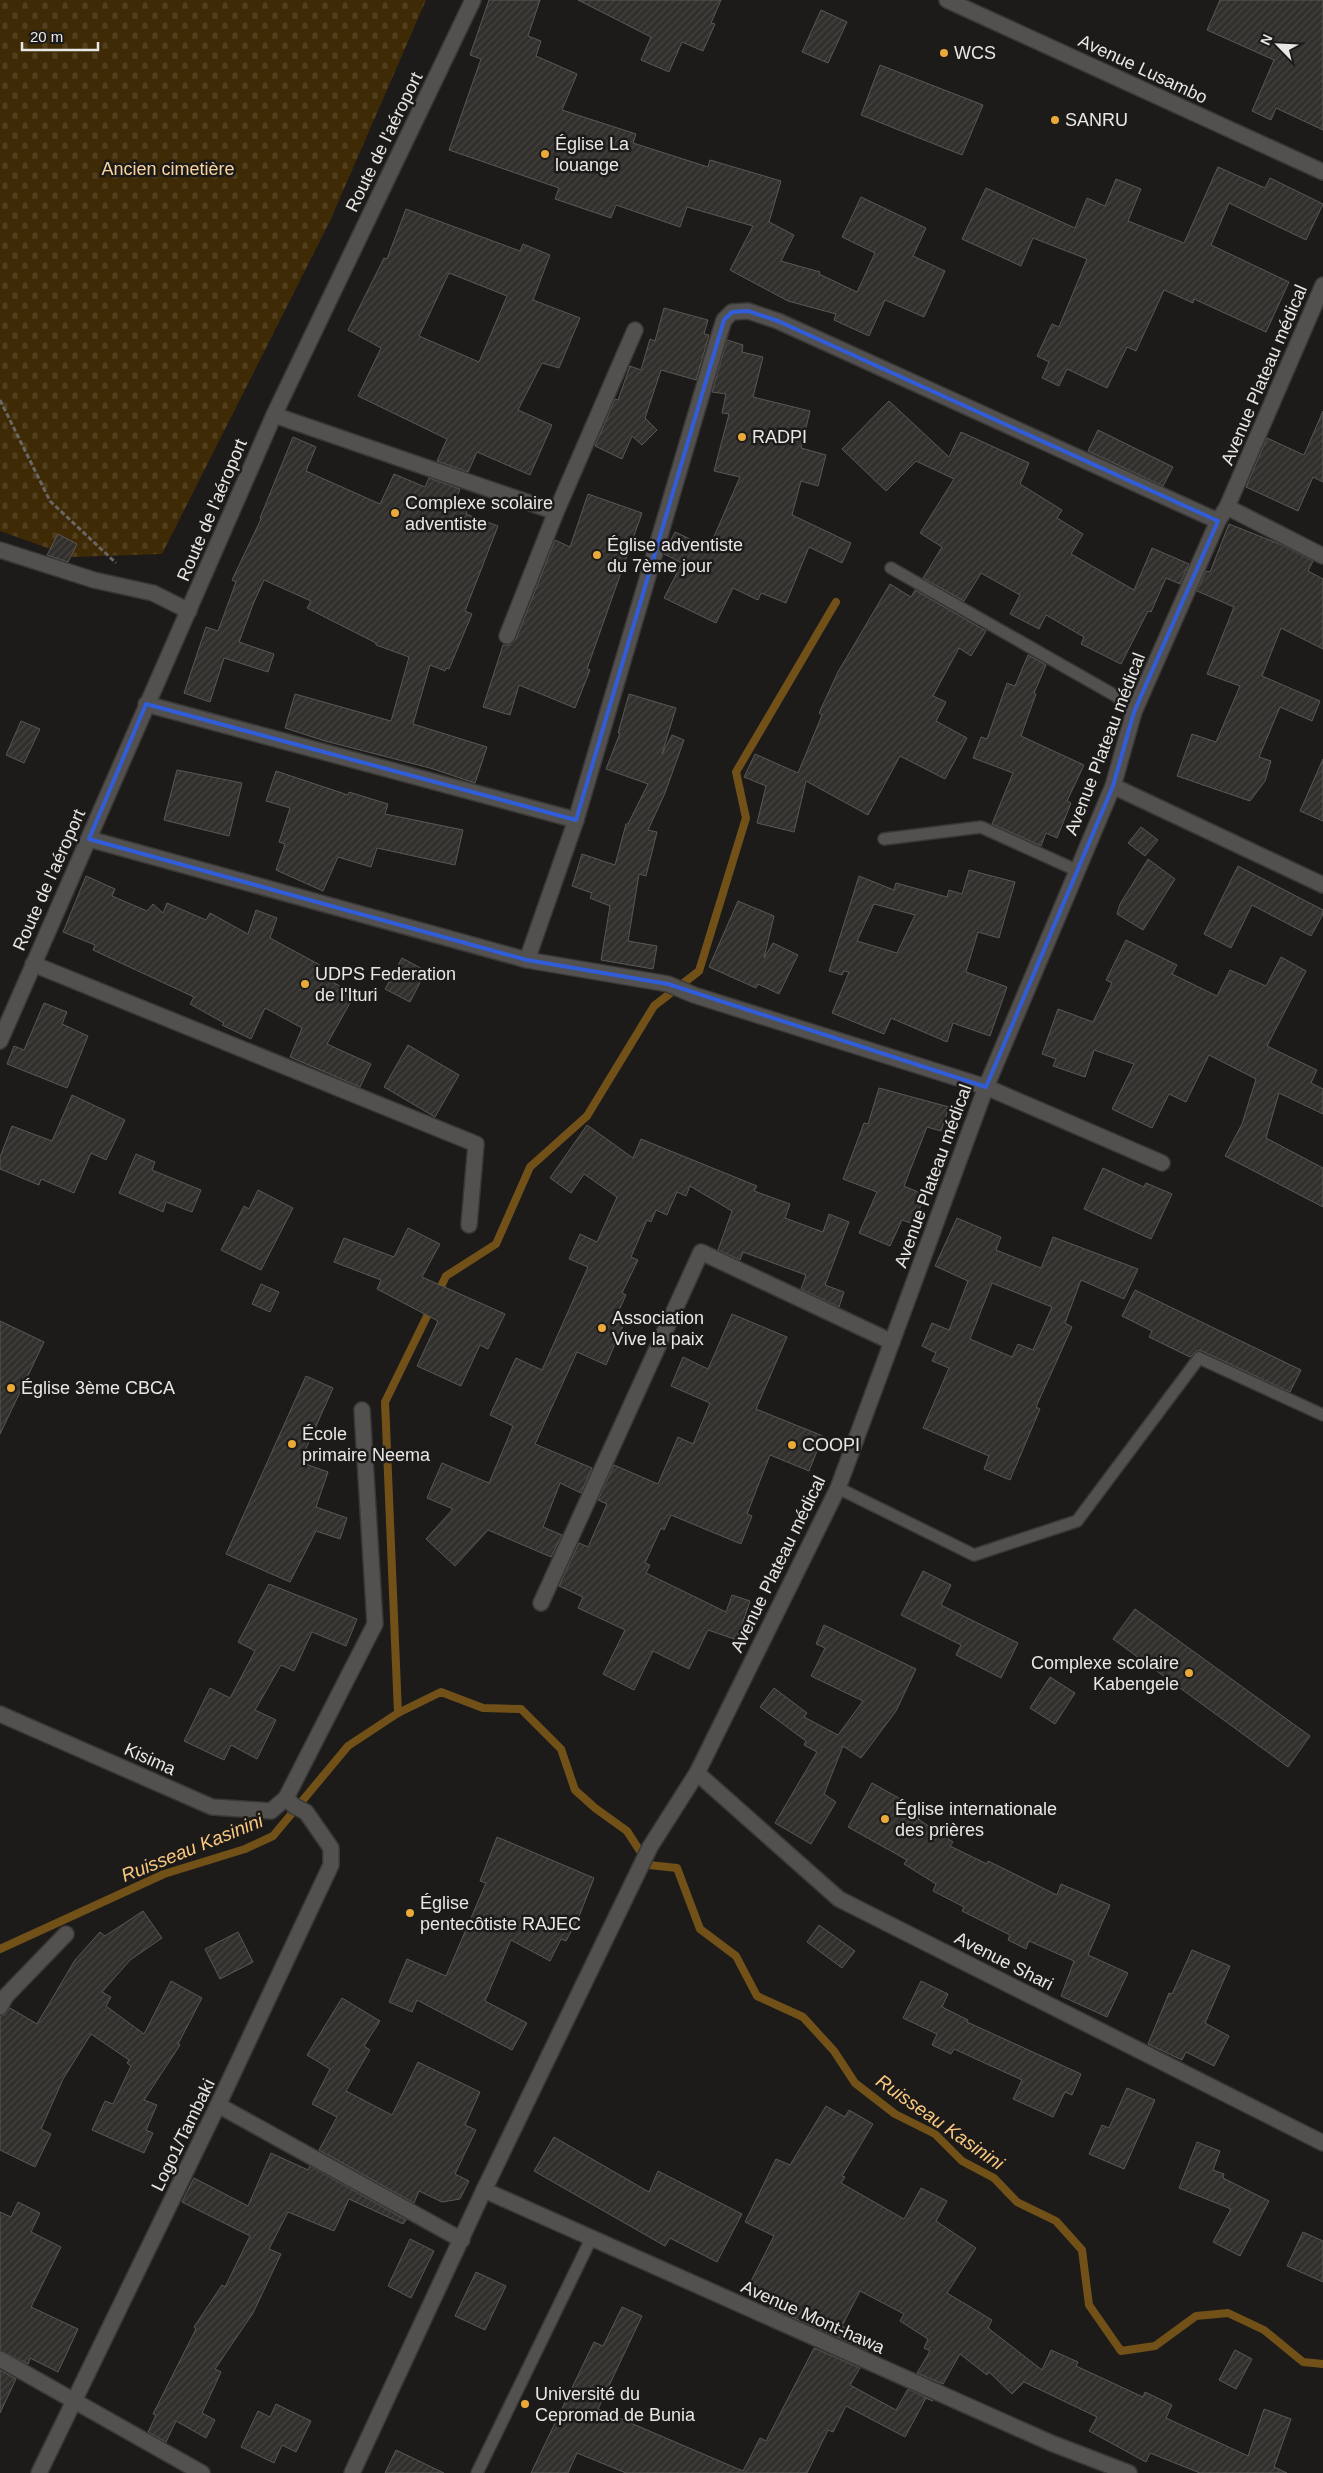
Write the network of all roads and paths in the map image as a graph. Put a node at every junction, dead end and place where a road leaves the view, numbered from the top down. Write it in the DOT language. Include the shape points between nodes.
graph roads {
  1 [pos="473,0"];
  2 [pos="948,0"];
  3 [pos="1323,172"];
  4 [pos="1323,285"];
  5 [pos="635,330"];
  6 [pos="0,400"];
  7 [pos="274,415"];
  8 [pos="1227,507"];
  9 [pos="556,512"];
  10 [pos="1218,521"];
  11 [pos="0,550"];
  12 [pos="1323,556"];
  13 [pos="119,566"];
  14 [pos="891,568"];
  15 [pos="189,611"];
  16 [pos="507,636"];
  17 [pos="146,704"];
  18 [pos="1134,712"];
  19 [pos="1113,786"];
  20 [pos="576,820"];
  21 [pos="89,839"];
  22 [pos="884,840"];
  23 [pos="1076,870"];
  24 [pos="1323,884"];
  25 [pos="527,960"];
  26 [pos="33,964"];
  27 [pos="0,1041"];
  28 [pos="986,1087"];
  29 [pos="1162,1163"];
  30 [pos="469,1225"];
  31 [pos="892,1342"];
  32 [pos="362,1410"];
  33 [pos="1323,1415"];
  34 [pos="838,1488"];
  35 [pos="541,1603"];
  36 [pos="0,1714"];
  37 [pos="697,1772"];
  38 [pos="295,1806"];
  39 [pos="66,1934"];
  40 [pos="0,2007"];
  41 [pos="218,2105"];
  42 [pos="1323,2142"];
  43 [pos="484,2190"];
  44 [pos="591,2239"];
  45 [pos="462,2240"];
  46 [pos="0,2359"];
  47 [pos="74,2402"];
  48 [pos="39,2473"];
  49 [pos="202,2473"];
  50 [pos="352,2473"];
  51 [pos="477,2473"];
  52 [pos="1128,2473"];
  1 -- 7 [label="street, Route de l'aéroport"];
  2 -- 3 [label="street, Avenue Lusambo"];
  4 -- 8 [label="street, Avenue Plateau médical"];
  5 -- 9 [label="street"];
  6 -- 13 [label="path" via="50,501"];
  7 -- 9 [label="street"];
  7 -- 15 [label="street, Route de l'aéroport"];
  8 -- 10 [label="street, Avenue Plateau médical"];
  8 -- 12 [label="street"];
  9 -- 16 [label="street"];
  10 -- 18 [label="street, Avenue Plateau médical"];
  10 -- 20 [label="street" via="778,321 748,311 732,312 724,320 718,339"];
  11 -- 15 [label="street" via="94,580 153,594"];
  14 -- 18 [label="lane" via="1116,696"];
  15 -- 17 [label="street, Route de l'aéroport"];
  17 -- 20 [label="street"];
  17 -- 21 [label="street, Route de l'aéroport"];
  18 -- 19 [label="street, Avenue Plateau médical"];
  19 -- 23 [label="street, Avenue Plateau médical"];
  19 -- 24 [label="street"];
  20 -- 25 [label="street"];
  21 -- 25 [label="street"];
  21 -- 26 [label="street, Route de l'aéroport"];
  22 -- 23 [label="lane" via="981,827"];
  23 -- 28 [label="street, Avenue Plateau médical"];
  25 -- 28 [label="street" via="668,984"];
  26 -- 27 [label="street, Route de l'aéroport"];
  26 -- 30 [label="street" via="476,1144"];
  28 -- 29 [label="street"];
  28 -- 31 [label="street, Avenue Plateau médical"];
  31 -- 34 [label="street, Avenue Plateau médical"];
  31 -- 35 [label="street" via="701,1252"];
  32 -- 38 [label="street" via="375,1624"];
  33 -- 34 [label="lane" via="1199,1358 1077,1521 974,1555"];
  34 -- 37 [label="street, Avenue Plateau médical"];
  36 -- 38 [label="street, Kisima" via="212,1807 270,1811"];
  37 -- 42 [label="street, Avenue Shari" via="839,1900"];
  37 -- 43 [label="street, Avenue Plateau médical" via="650,1847"];
  38 -- 41 [label="street, Logo1/Tambaki" via="330,1848 331,1865"];
  39 -- 40 [label="street" via="6,1996"];
  41 -- 45 [label="street"];
  41 -- 47 [label="street, Logo1/Tambaki"];
  43 -- 44 [label="street, Avenue Mont-hawa"];
  43 -- 45 [label="street, Avenue Plateau médical"];
  44 -- 51 [label="lane"];
  44 -- 52 [label="street, Avenue Mont-hawa" via="1050,2443"];
  45 -- 50 [label="street, Avenue Plateau médical"];
  46 -- 47 [label="street"];
  47 -- 48 [label="street, Logo1/Tambaki"];
  47 -- 49 [label="street"];
}
